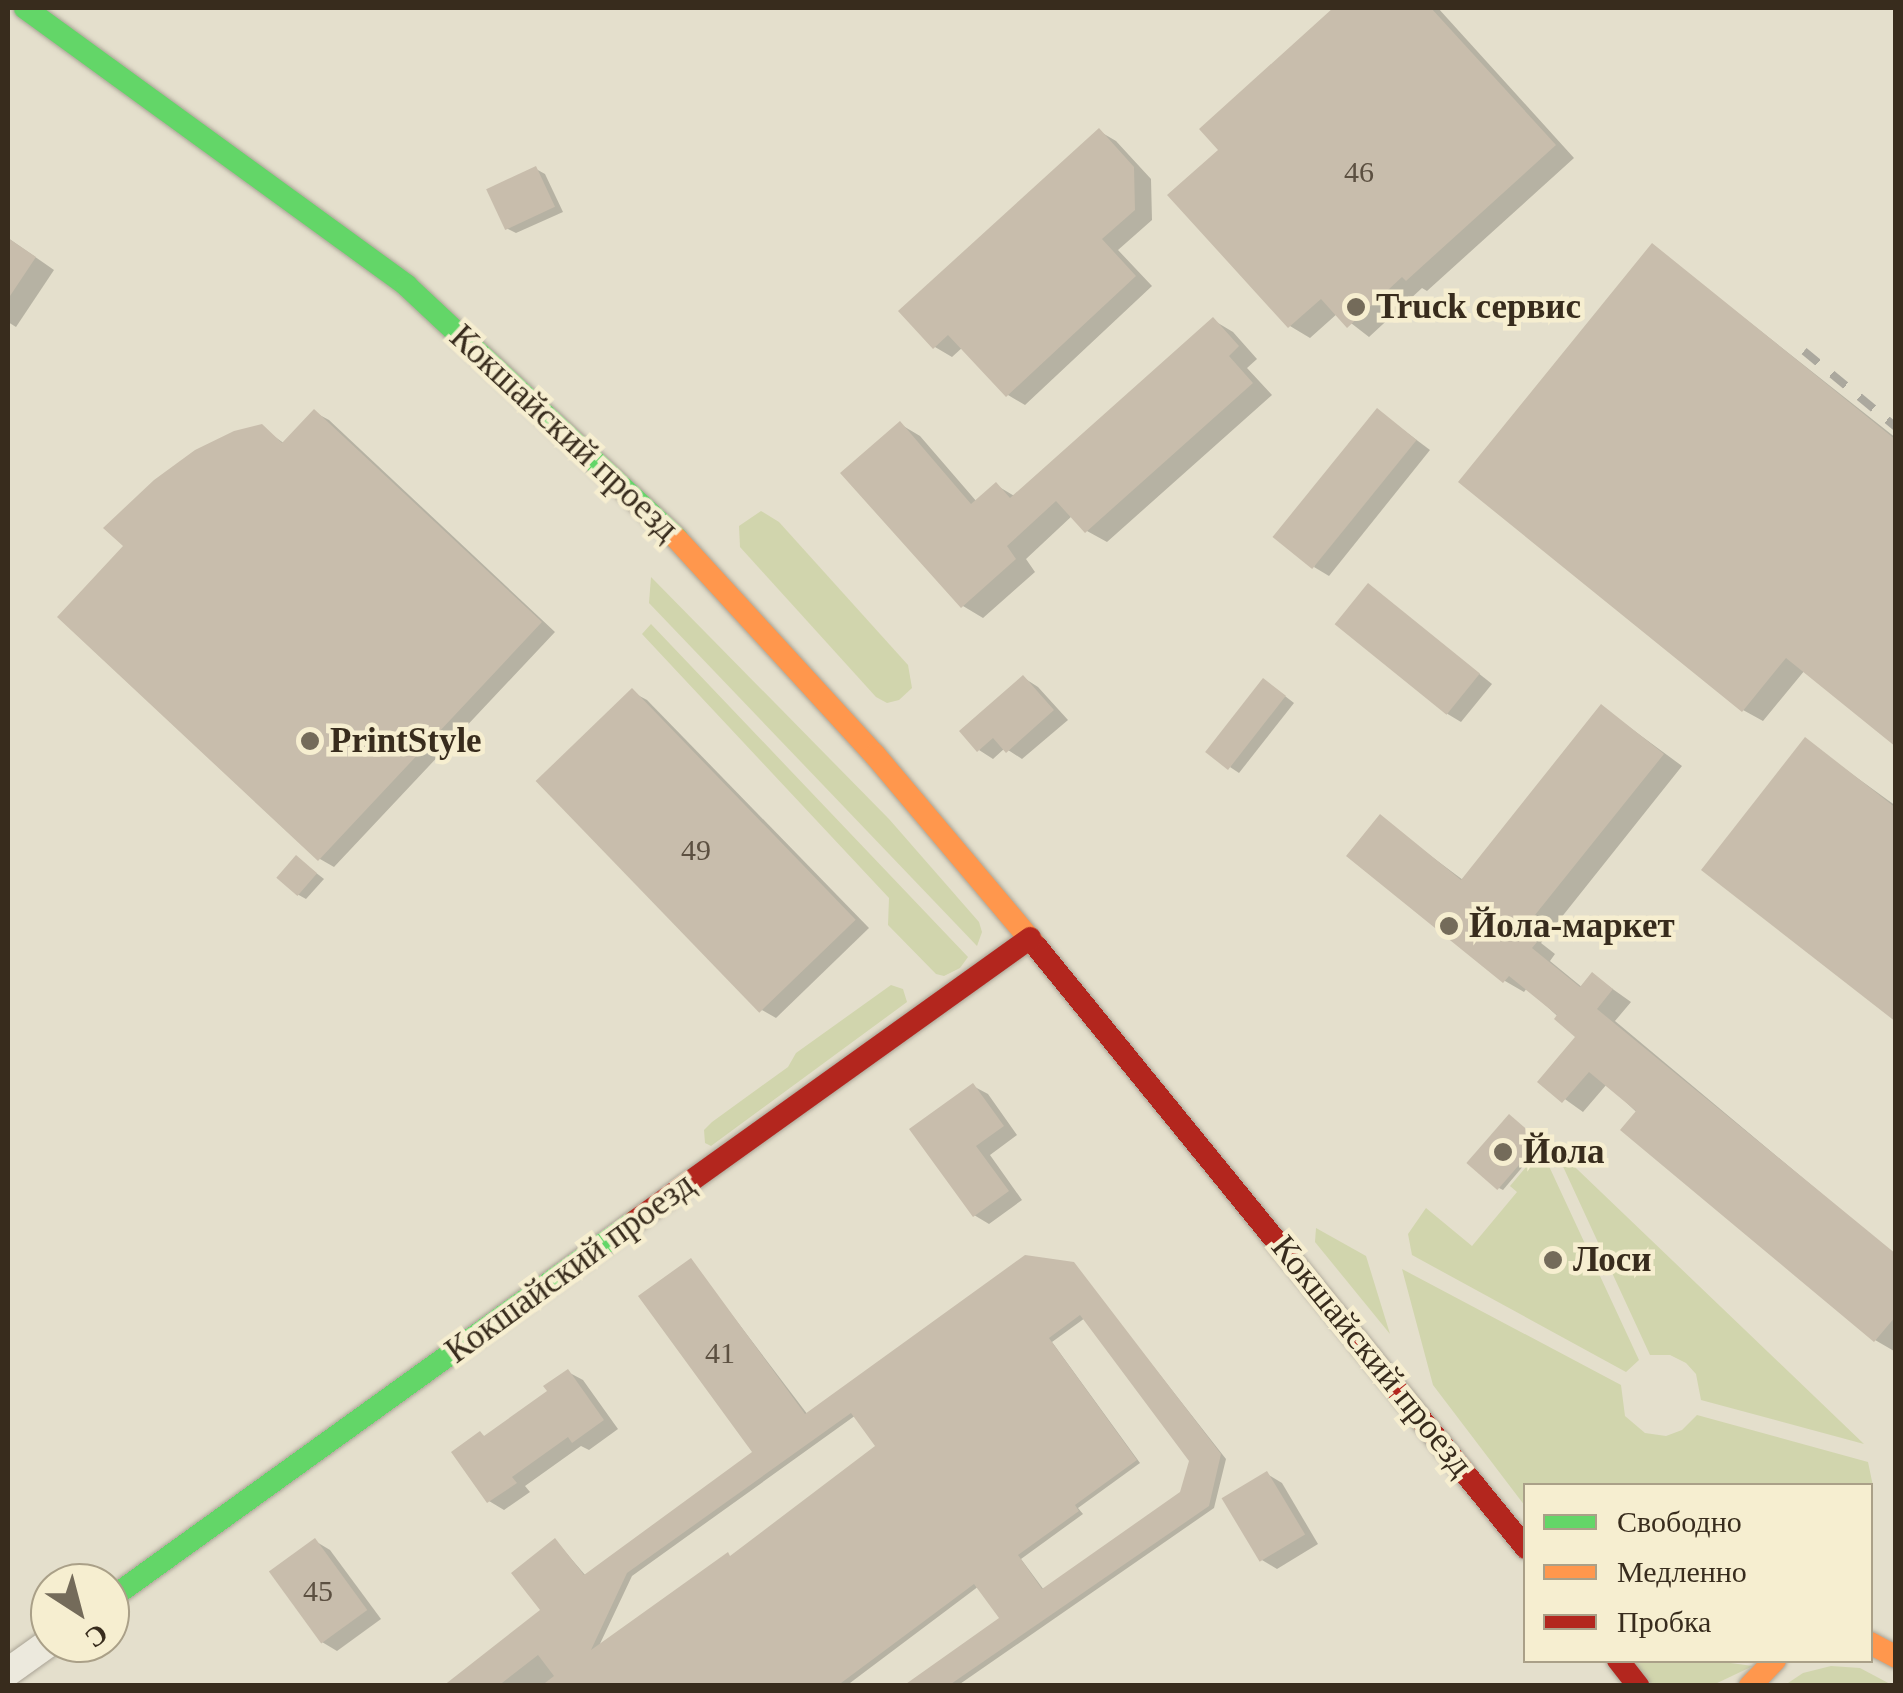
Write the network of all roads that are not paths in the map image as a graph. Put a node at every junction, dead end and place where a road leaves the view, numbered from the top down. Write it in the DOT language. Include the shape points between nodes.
graph roads {
  1 [pos="25,8"];
  2 [pos="1030,938"];
  3 [pos="1523,1544"];
  4 [pos="130,1584"];
  5 [pos="1873,1642"];
  6 [pos="30,1656"];
  7 [pos="1896,1658"];
  8 [pos="1620,1663"];
  9 [pos="1771,1663"];
  10 [pos="1772,1663"];
  11 [pos="8,1672"];
  12 [pos="1638,1686"];
  13 [pos="1732,1686"];
  14 [pos="1750,1686"];
  1 -- 2 [label="main road, Кокшайский проезд" via="407,286 666,527 875,755"];
  2 -- 3 [label="main road, Кокшайский проезд"];
  2 -- 4 [label="main road, Кокшайский проезд"];
  5 -- 7 [label="main road"];
  6 -- 11 [label="street"];
  8 -- 12 [label="main road"];
  9 -- 13 [label="street"];
  10 -- 14 [label="main road"];
}
